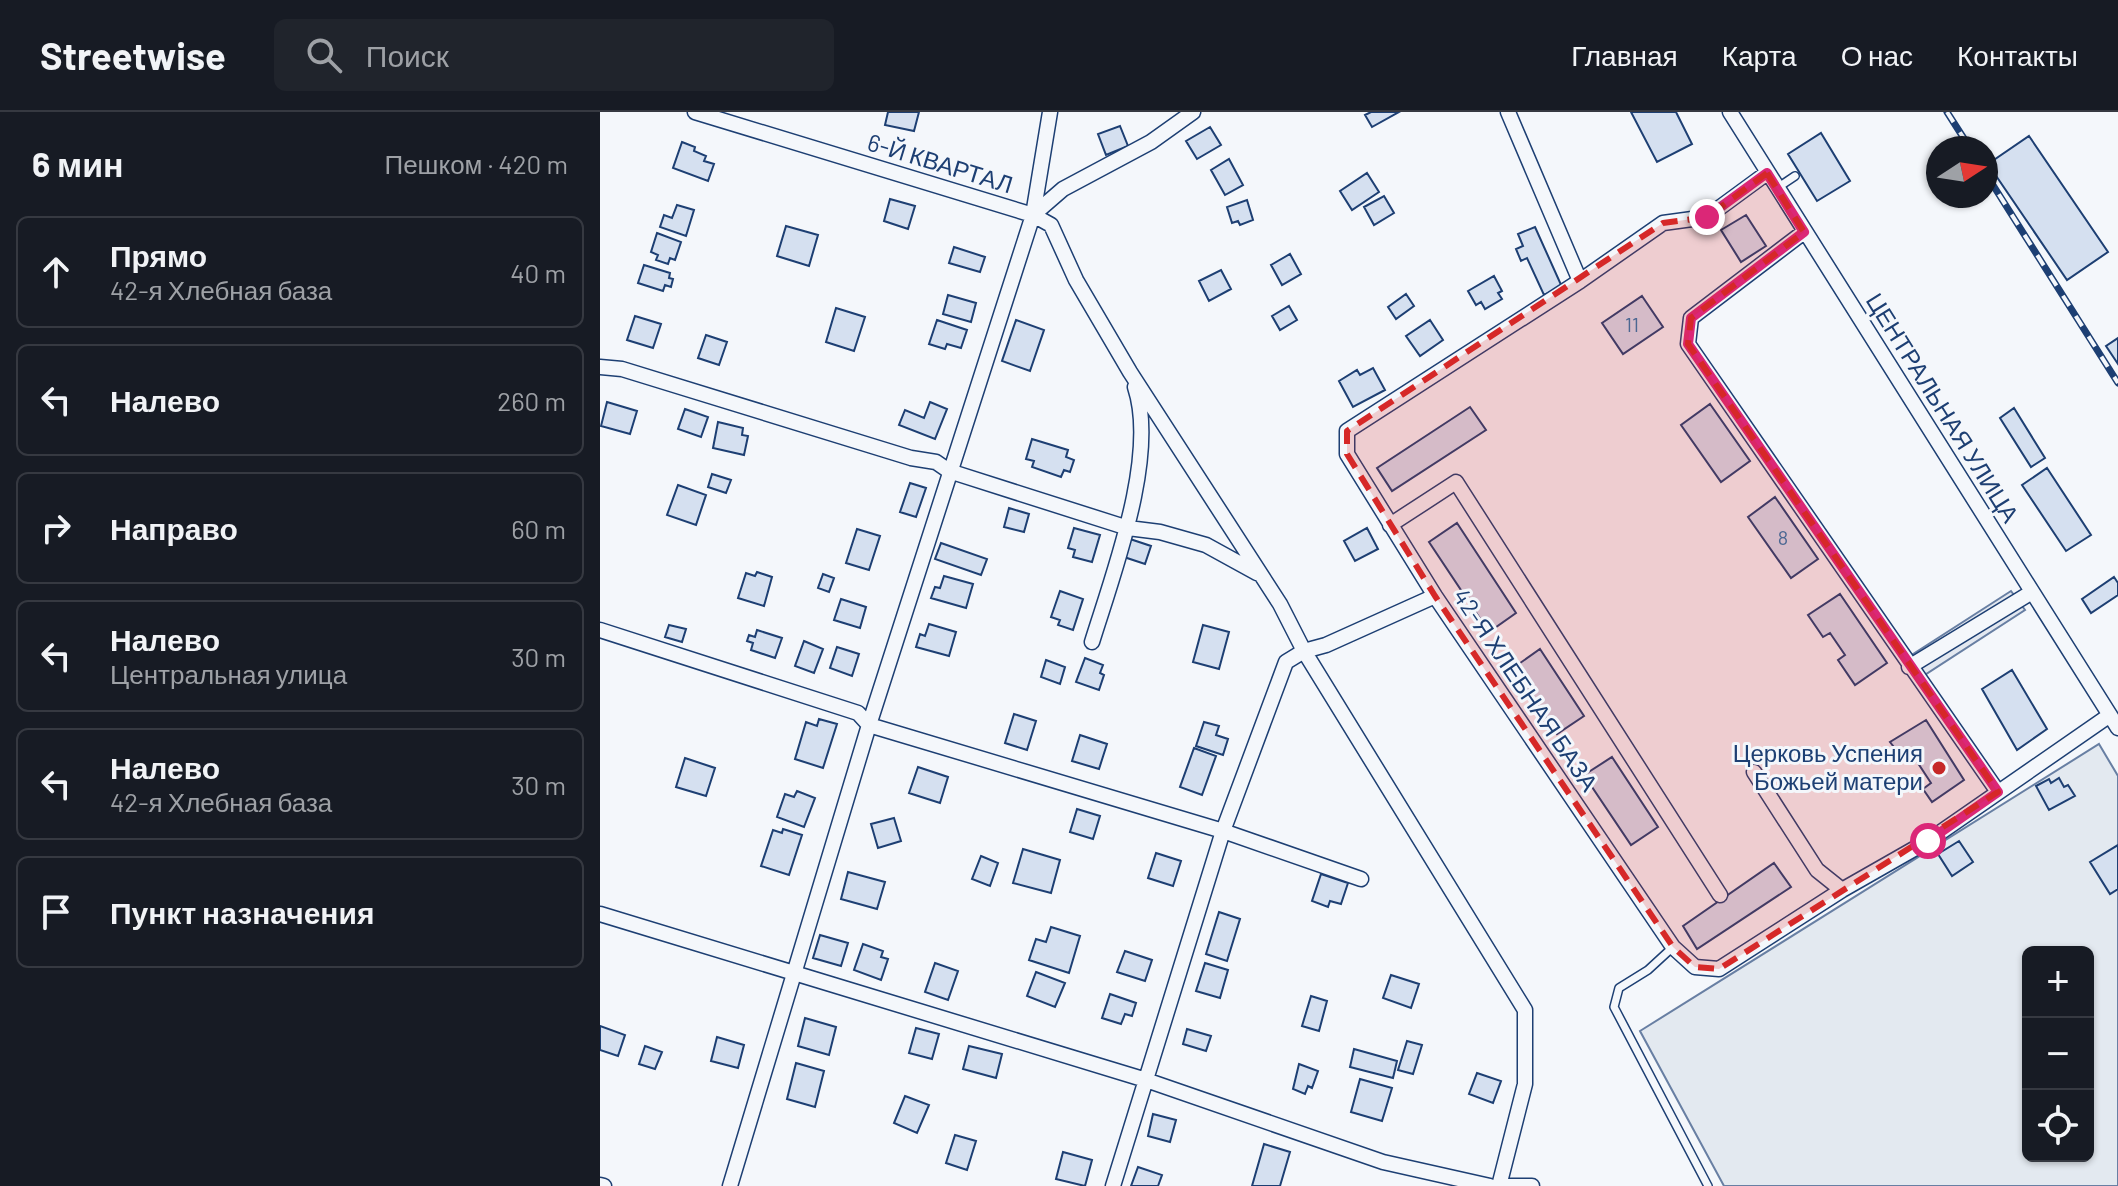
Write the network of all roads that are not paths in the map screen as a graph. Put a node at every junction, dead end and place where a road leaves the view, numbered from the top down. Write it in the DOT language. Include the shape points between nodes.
graph roads {
  1 [pos="695,112"];
  2 [pos="1050,112"];
  3 [pos="1193,112"];
  4 [pos="1508,112"];
  5 [pos="1730,112"];
  6 [pos="1767,173"];
  7 [pos="1795,176"];
  8 [pos="1777,188"];
  9 [pos="1033,215"];
  10 [pos="1804,232"];
  11 [pos="1580,281"];
  12 [pos="600,367"];
  13 [pos="1130,372"];
  14 [pos="949,471"];
  15 [pos="1390,525"];
  16 [pos="1128,528"];
  17 [pos="1257,573"];
  18 [pos="2032,592"];
  19 [pos="1435,596"];
  20 [pos="600,630"];
  21 [pos="1092,642"];
  22 [pos="1304,651"];
  23 [pos="1909,667"];
  24 [pos="2114,722"];
  25 [pos="869,725"];
  26 [pos="1754,772"];
  27 [pos="1998,792"];
  28 [pos="1223,831"];
  29 [pos="1361,879"];
  30 [pos="1842,890"];
  31 [pos="1720,895"];
  32 [pos="600,914"];
  33 [pos="1673,947"];
  34 [pos="794,973"];
  35 [pos="1146,1080"];
  36 [pos="730,1186"];
  37 [pos="1113,1186"];
  38 [pos="1490,1186"];
  39 [pos="1499,1186"];
  40 [pos="1508,1186"];
  41 [pos="1532,1186"];
  42 [pos="1708,1186"];
  1 -- 9 [label="street, 6-Й КВАРТАЛ"];
  2 -- 9 [label="street"];
  3 -- 9 [label="street" via="1151,142 1063,189"];
  4 -- 11 [label="street"];
  5 -- 6 [label="street, ЦЕНТРАЛЬНАЯ УЛИЦА"];
  6 -- 8 [label="street, ЦЕНТРАЛЬНАЯ УЛИЦА"];
  6 -- 11 [label="street, 42-Я ХЛЕБНАЯ БАЗА" via="1707,217 1663,223"];
  7 -- 8 [label="lane"];
  8 -- 10 [label="street, ЦЕНТРАЛЬНАЯ УЛИЦА"];
  9 -- 13 [label="street" via="1051,225 1076,280"];
  9 -- 14 [label="street"];
  10 -- 18 [label="street, ЦЕНТРАЛЬНАЯ УЛИЦА"];
  10 -- 23 [label="street" via="1691,318 1688,344"];
  11 -- 15 [label="street, 42-Я ХЛЕБНАЯ БАЗА" via="1347,431 1347,454"];
  12 -- 14 [label="street" via="622,369 936,462"];
  13 -- 16 [label="street" via="1140,401 1141,435"];
  13 -- 17 [label="street"];
  14 -- 16 [label="street"];
  14 -- 25 [label="street"];
  15 -- 19 [label="street, 42-Я ХЛЕБНАЯ БАЗА"];
  15 -- 31 [label="street" via="1456,482"];
  16 -- 17 [label="street" via="1206,545"];
  16 -- 21 [label="street"];
  17 -- 22 [label="street"];
  18 -- 23 [label="street"];
  18 -- 24 [label="street, ЦЕНТРАЛЬНАЯ УЛИЦА"];
  19 -- 22 [label="street"];
  19 -- 33 [label="street, 42-Я ХЛЕБНАЯ БАЗА"];
  20 -- 25 [label="street" via="858,713"];
  22 -- 28 [label="street" via="1286,662"];
  22 -- 39 [label="street" via="1525,1010 1525,1084"];
  23 -- 27 [label="street"];
  24 -- 27 [label="street, 42-Я ХЛЕБНАЯ БАЗА"];
  25 -- 28 [label="street"];
  25 -- 34 [label="street"];
  26 -- 30 [label="street" via="1817,870"];
  27 -- 30 [label="street, 42-Я ХЛЕБНАЯ БАЗА" via="1928,841"];
  28 -- 29 [label="street"];
  28 -- 35 [label="street"];
  30 -- 33 [label="street, 42-Я ХЛЕБНАЯ БАЗА" via="1719,969 1695,967"];
  32 -- 34 [label="street"];
  33 -- 42 [label="lane" via="1619,988 1614,1007"];
  34 -- 35 [label="street"];
  34 -- 36 [label="street"];
  35 -- 37 [label="street"];
  35 -- 38 [label="street" via="1383,1162"];
  40 -- 41 [label="street"];
}
